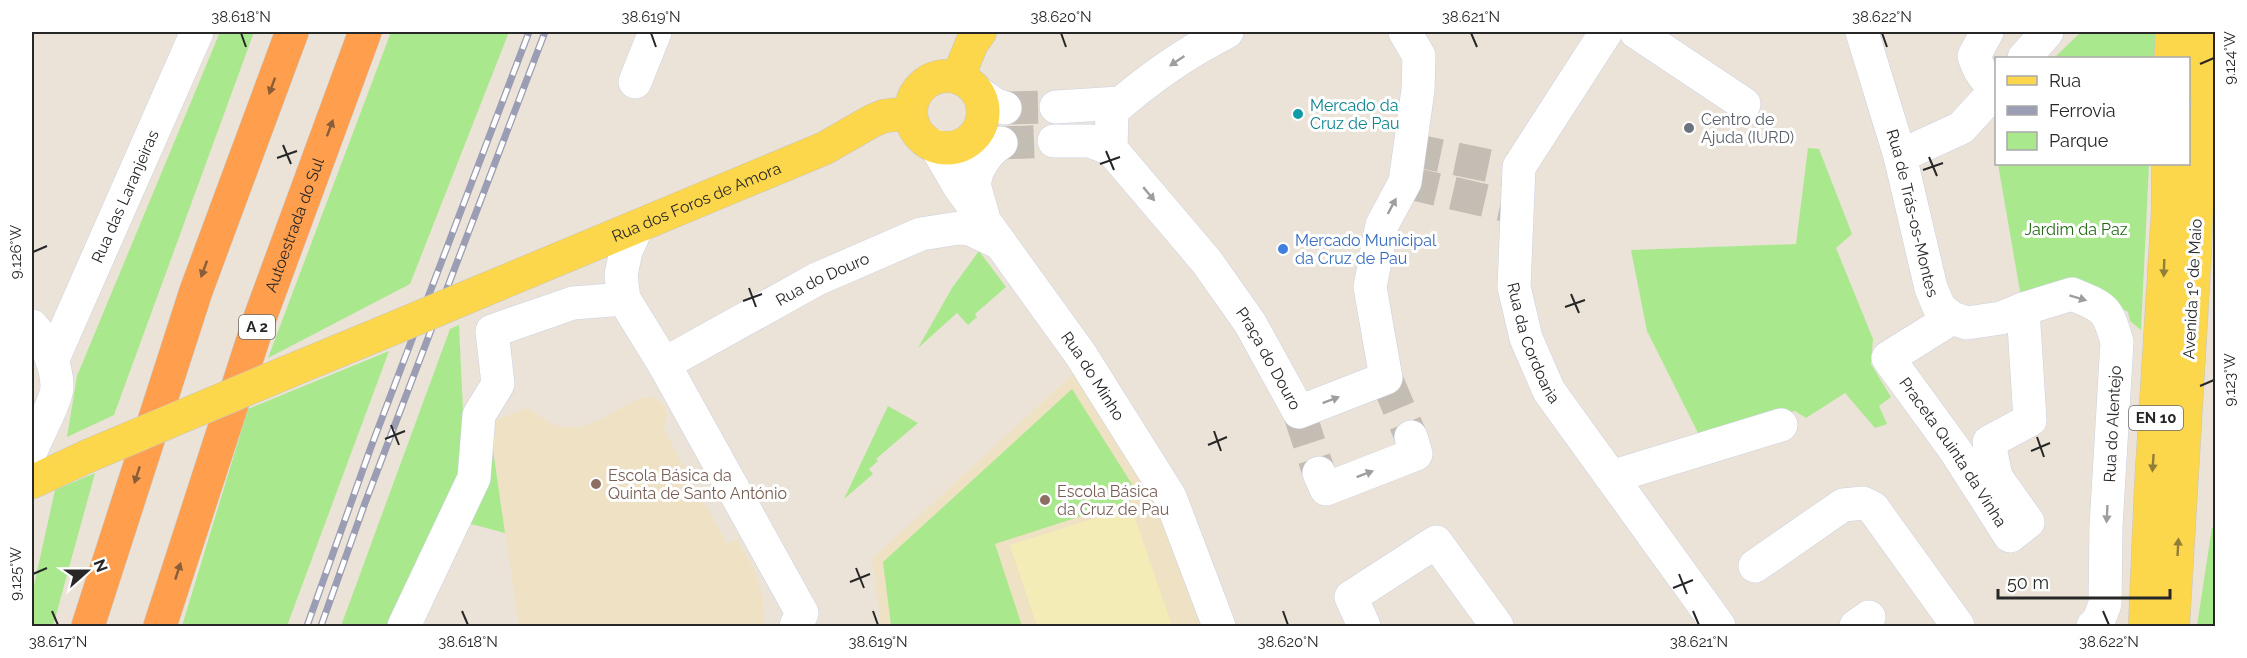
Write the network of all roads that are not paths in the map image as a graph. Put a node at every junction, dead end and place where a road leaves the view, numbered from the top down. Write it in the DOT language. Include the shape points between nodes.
graph roads {
  1 [pos="197,32"];
  2 [pos="292,32"];
  3 [pos="365,32"];
  4 [pos="655,32"];
  5 [pos="980,32"];
  6 [pos="1227,32"];
  7 [pos="1405,32"];
  8 [pos="1606,32"];
  9 [pos="1636,32"];
  10 [pos="1862,32"];
  11 [pos="1987,32"];
  12 [pos="2047,32"];
  13 [pos="2172,32"];
  14 [pos="2186,32"];
  15 [pos="2204,32"];
  16 [pos="2025,57"];
  17 [pos="2170,57"];
  18 [pos="2183,57"];
  19 [pos="2216,60"];
  20 [pos="635,82"];
  21 [pos="967,85"];
  22 [pos="1995,88"];
  23 [pos="1995,90"];
  24 [pos="1120,103"];
  25 [pos="1744,104"];
  26 [pos="1056,107"];
  27 [pos="1005,108"];
  28 [pos="911,113"];
  29 [pos="2190,132"];
  30 [pos="2190,132"];
  31 [pos="1054,141"];
  32 [pos="951,143"];
  33 [pos="1001,143"];
  34 [pos="1111,149"];
  35 [pos="1900,156"];
  36 [pos="2178,165"];
  37 [pos="2180,165"];
  38 [pos="967,185"];
  39 [pos="637,226"];
  40 [pos="992,232"];
  41 [pos="921,234"];
  42 [pos="624,299"];
  43 [pos="2023,309"];
  44 [pos="1952,318"];
  45 [pos="32,326"];
  46 [pos="52,361"];
  47 [pos="664,364"];
  48 [pos="1781,425"];
  49 [pos="1411,437"];
  50 [pos="32,449"];
  51 [pos="1319,473"];
  52 [pos="1611,477"];
  53 [pos="32,482"];
  54 [pos="1755,566"];
  55 [pos="410,623"];
  56 [pos="87,627"];
  57 [pos="160,627"];
  58 [pos="795,627"];
  59 [pos="1219,627"];
  60 [pos="1364,627"];
  61 [pos="1497,627"];
  62 [pos="1719,627"];
  63 [pos="1958,627"];
  64 [pos="2093,627"];
  65 [pos="2145,627"];
  66 [pos="2173,627"];
  1 -- 46 [label="street, Rua das Laranjeiras"];
  2 -- 56 [label="highway, one-way" via="196,291"];
  57 -- 3 [label="highway, Autoestrada do Sul / A 2, one-way" via="261,315"];
  4 -- 20 [label="street"];
  5 -- 21 [label="main road" via="972,43"];
  6 -- 24 [label="street, one-way" via="1191,52"];
  34 -- 7 [label="street, Praça do Douro, one-way" via="1214,271 1250,323 1299,412 1386,378 1370,286 1382,225 1405,182 1419,56"];
  8 -- 52 [label="street, Rua da Cordoaria" via="1519,167 1514,287 1526,338 1549,391"];
  9 -- 25 [label="street"];
  10 -- 35 [label="street, Rua de Trás-os-Montes"];
  11 -- 22 [label="street" via="1974,56 1979,70"];
  12 -- 16 [label="street"];
  13 -- 17 [label="main road"];
  14 -- 18 [label="main road"];
  15 -- 29 [label="main road, EN 10" via="2199,107"];
  19 -- 30 [label="main road, Avenida 1º de Maio / EN 10"];
  21 -- 27 [label="street"];
  21 -- 28 [label="main road" via="947,76 935,77 917,91"];
  21 -- 32 [label="main road" via="981,103 983,115 973,136"];
  23 -- 35 [label="street" via="1961,128"];
  24 -- 26 [label="street"];
  24 -- 34 [label="street" via="1112,111"];
  28 -- 32 [label="main road" via="917,132 924,139"];
  28 -- 39 [label="main road, Rua dos Foros de Amora" via="884,116 825,148"];
  31 -- 34 [label="street" via="1090,141"];
  32 -- 38 [label="street, Rua do Minho"];
  33 -- 38 [label="street" via="991,150"];
  35 -- 44 [label="street, Rua de Trás-os-Montes" via="1931,288 1939,307"];
  36 -- 65 [label="main road, Avenida 1º de Maio / EN 10, one-way" via="2168,210"];
  66 -- 37 [label="main road, Avenida 1º de Maio / EN 10, one-way" via="2195,252"];
  38 -- 40 [label="street, Rua do Minho"];
  38 -- 41 [label="street"];
  39 -- 42 [label="street" via="621,274"];
  39 -- 53 [label="main road, Rua dos Foros de Amora, bridge"];
  40 -- 41 [label="street" via="959,228"];
  40 -- 59 [label="street, Rua do Minho" via="1082,355 1170,497"];
  41 -- 47 [label="street, Rua do Douro" via="818,279"];
  42 -- 47 [label="street"];
  42 -- 55 [label="street" via="573,303 492,331 498,384 479,416 474,477"];
  43 -- 44 [label="street" via="1987,321 1966,323"];
  43 -- 44 [label="street, Praceta Quinta da Vinha" via="2030,420 1989,442 1996,477 2028,522 2010,536 1955,450 1888,358"];
  43 -- 64 [label="street, Rua do Alentejo, one-way" via="2072,294 2102,307 2110,316 2117,342 2105,604"];
  45 -- 46 [label="street"];
  46 -- 50 [label="street" via="57,389"];
  47 -- 58 [label="street" via="802,614"];
  48 -- 52 [label="street"];
  51 -- 49 [label="street, one-way" via="1326,489 1416,454"];
  52 -- 62 [label="street, Rua da Cordoaria"];
  54 -- 63 [label="street" via="1843,505 1863,503 1873,508"];
  60 -- 61 [label="street" via="1351,597 1436,542"];
}
